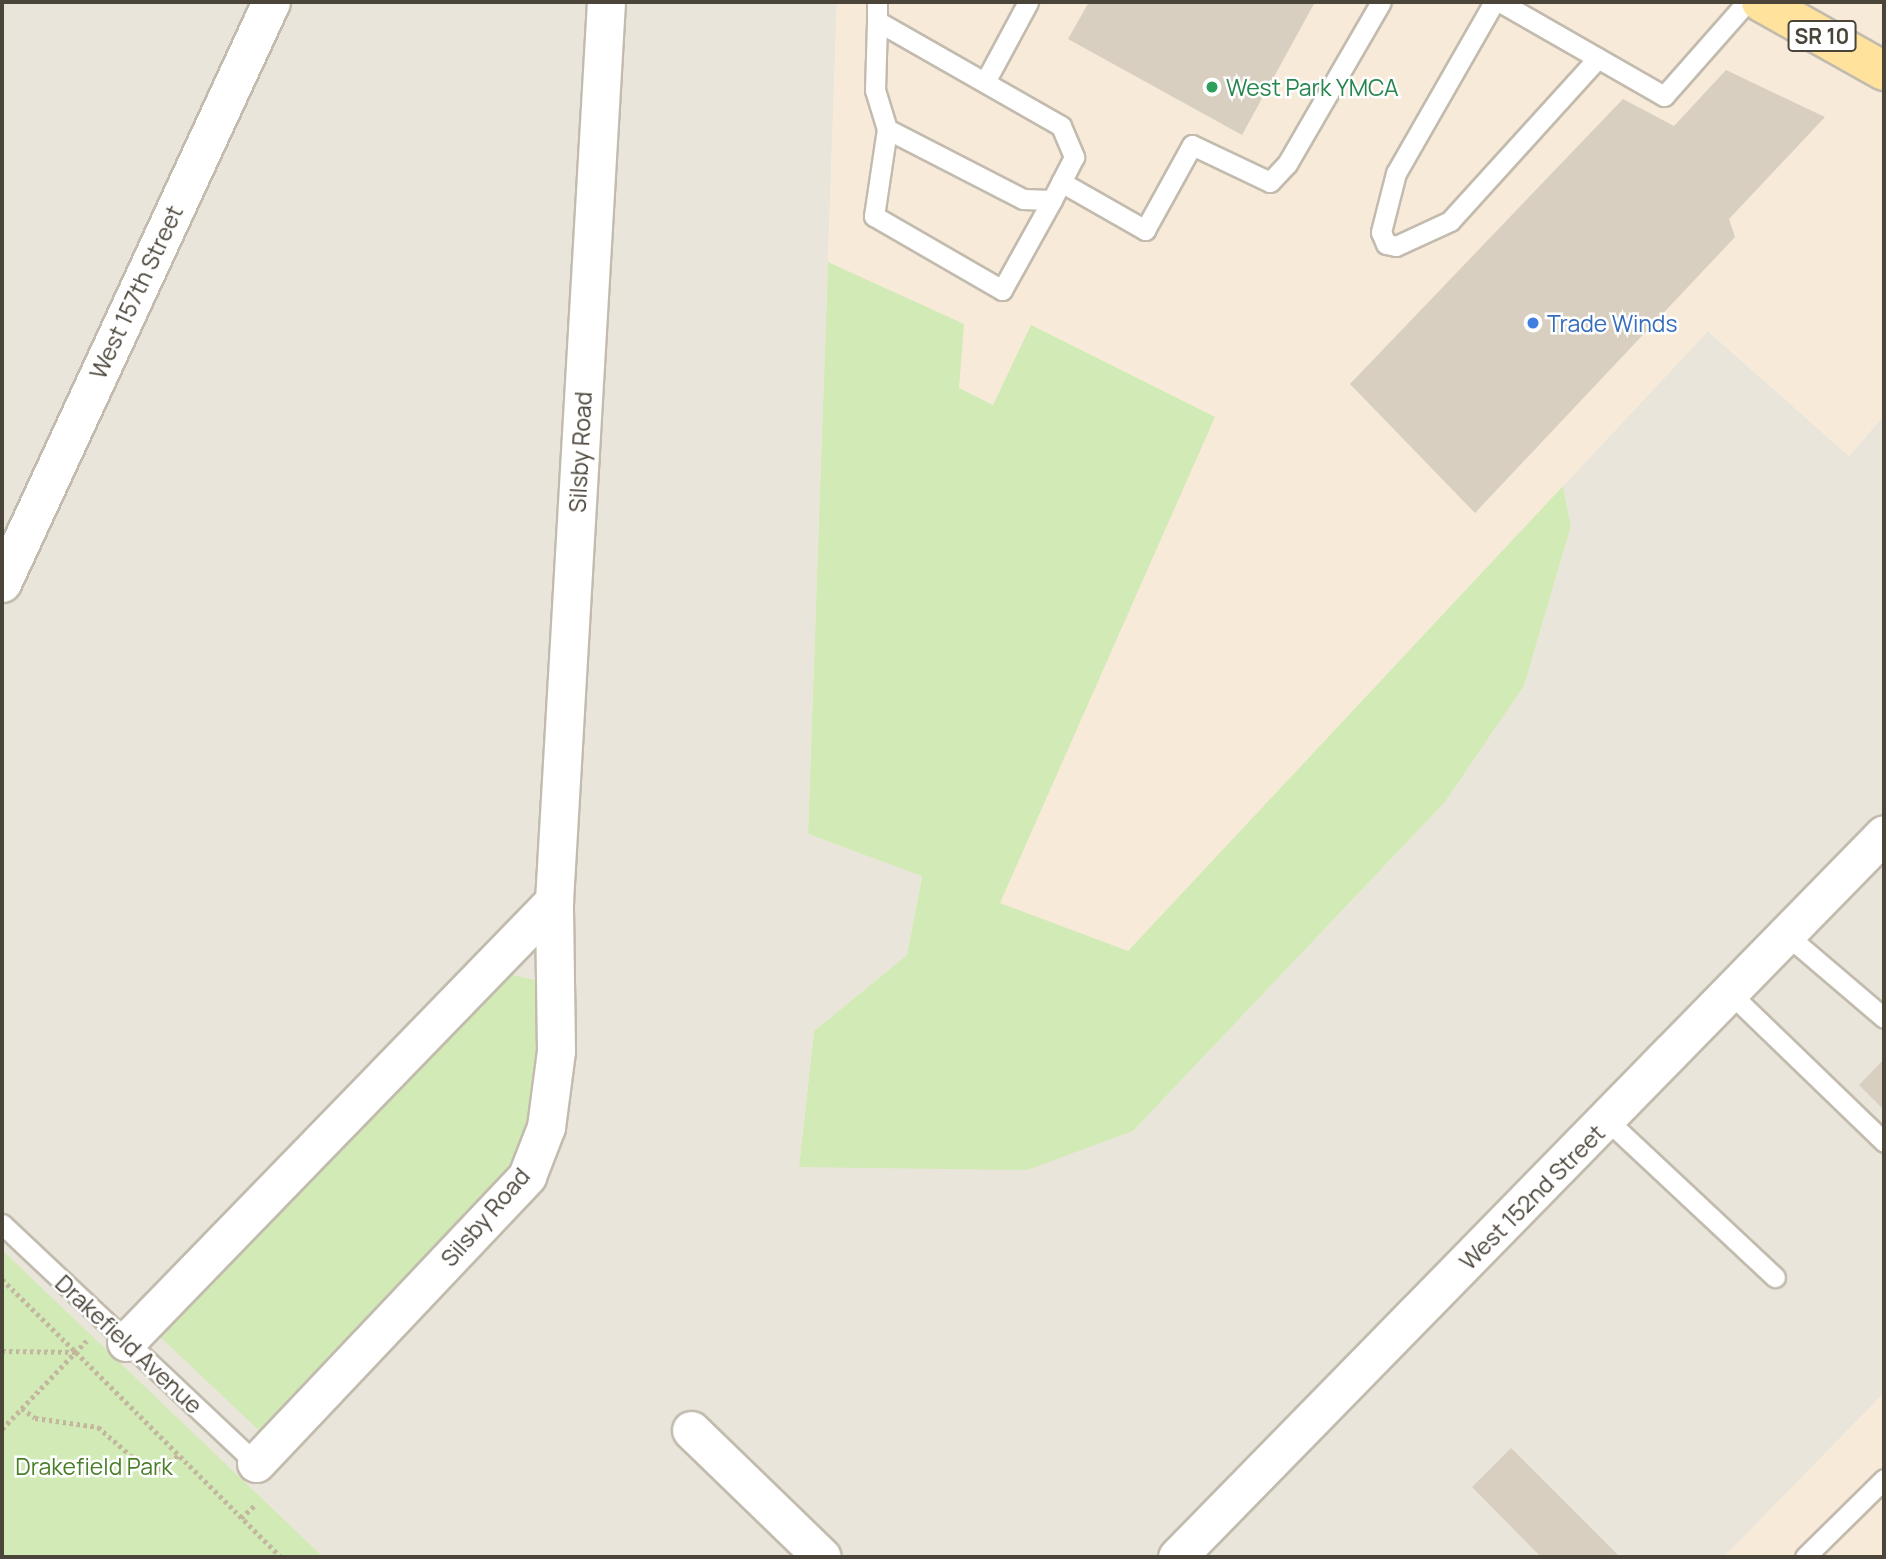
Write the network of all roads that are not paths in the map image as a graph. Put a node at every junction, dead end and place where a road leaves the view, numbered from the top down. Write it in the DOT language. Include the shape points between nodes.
graph roads {
  1 [pos="271,2"];
  2 [pos="606,2"];
  3 [pos="1028,2"];
  4 [pos="1381,2"];
  5 [pos="1494,2"];
  6 [pos="1500,2"];
  7 [pos="1747,2"];
  8 [pos="1761,2"];
  9 [pos="877,11"];
  10 [pos="1598,58"];
  11 [pos="1884,71"];
  12 [pos="985,82"];
  13 [pos="887,129"];
  14 [pos="1061,182"];
  15 [pos="1052,201"];
  16 [pos="2,583"];
  17 [pos="1884,834"];
  18 [pos="554,901"];
  19 [pos="1788,936"];
  20 [pos="1731,994"];
  21 [pos="1884,1018"];
  22 [pos="1607,1120"];
  23 [pos="1884,1142"];
  24 [pos="2,1224"];
  25 [pos="1775,1277"];
  26 [pos="109,1338"];
  27 [pos="691,1430"];
  28 [pos="256,1463"];
  29 [pos="1884,1479"];
  30 [pos="822,1557"];
  31 [pos="1177,1557"];
  32 [pos="1805,1557"];
  1 -- 16 [label="street, West 157th Street"];
  2 -- 18 [label="street, Silsby Road"];
  3 -- 12 [label="lane"];
  4 -- 14 [label="lane" via="1287,164 1270,181 1192,145 1145,230"];
  5 -- 10 [label="lane" via="1396,173 1381,232 1386,244 1396,246 1450,221"];
  6 -- 10 [label="lane"];
  7 -- 10 [label="lane" via="1664,96"];
  8 -- 11 [label="main road, SR 10"];
  9 -- 12 [label="lane"];
  9 -- 13 [label="lane" via="875,90"];
  12 -- 14 [label="lane" via="1061,126 1074,157"];
  13 -- 15 [label="lane" via="1023,198"];
  13 -- 15 [label="lane" via="874,216 1002,290"];
  14 -- 15 [label="lane"];
  17 -- 19 [label="street, West 152nd Street"];
  18 -- 26 [label="street"];
  18 -- 28 [label="street, Silsby Road" via="556,1051 546,1127 527,1176"];
  19 -- 20 [label="street, West 152nd Street"];
  19 -- 21 [label="lane"];
  20 -- 22 [label="street, West 152nd Street"];
  20 -- 23 [label="lane"];
  22 -- 25 [label="lane"];
  22 -- 31 [label="street, West 152nd Street"];
  24 -- 26 [label="lane, Drakefield Avenue"];
  26 -- 28 [label="lane, Drakefield Avenue"];
  27 -- 30 [label="street"];
  29 -- 32 [label="lane"];
}
